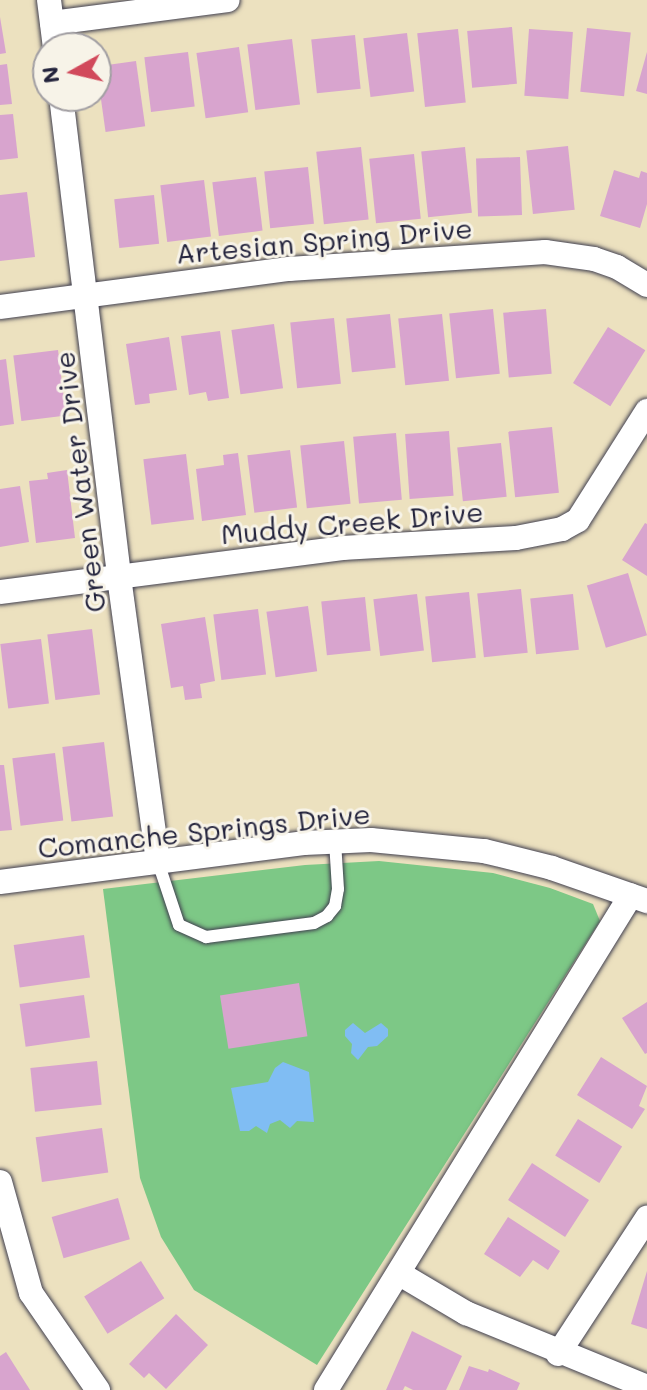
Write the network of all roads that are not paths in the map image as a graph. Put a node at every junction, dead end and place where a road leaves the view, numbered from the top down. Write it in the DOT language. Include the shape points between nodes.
graph roads {
  1 [pos="228,0"];
  2 [pos="50,11"];
  3 [pos="53,32"];
  4 [pos="63,112"];
  5 [pos="647,285"];
  6 [pos="88,296"];
  7 [pos="0,307"];
  8 [pos="647,411"];
  9 [pos="119,577"];
  10 [pos="0,592"];
  11 [pos="335,841"];
  12 [pos="158,862"];
  13 [pos="0,882"];
  14 [pos="639,898"];
  15 [pos="0,1182"];
  16 [pos="647,1218"];
  17 [pos="400,1274"];
  18 [pos="558,1354"];
  19 [pos="647,1387"];
  20 [pos="98,1390"];
  21 [pos="326,1390"];
  1 -- 2 [label="street"];
  2 -- 3 [label="street"];
  4 -- 6 [label="street, Green Water Drive"];
  5 -- 6 [label="street, Artesian Spring Drive" via="594,259 545,252 329,265"];
  6 -- 7 [label="street, Artesian Spring Drive"];
  6 -- 9 [label="street, Green Water Drive"];
  8 -- 9 [label="street, Muddy Creek Drive" via="578,520 562,529 516,538 342,548"];
  9 -- 10 [label="street, Muddy Creek Drive"];
  9 -- 12 [label="street, Green Water Drive"];
  11 -- 12 [label="street, Comanche Springs Drive"];
  11 -- 12 [label="lane" via="338,889 327,916 314,923 206,937 179,925"];
  11 -- 14 [label="street, Comanche Springs Drive" via="407,841 484,851"];
  12 -- 13 [label="street, Comanche Springs Drive"];
  14 -- 17 [label="street"];
  15 -- 20 [label="street" via="31,1293"];
  16 -- 18 [label="street"];
  17 -- 18 [label="street" via="466,1313"];
  17 -- 21 [label="street"];
  18 -- 19 [label="street"];
}
